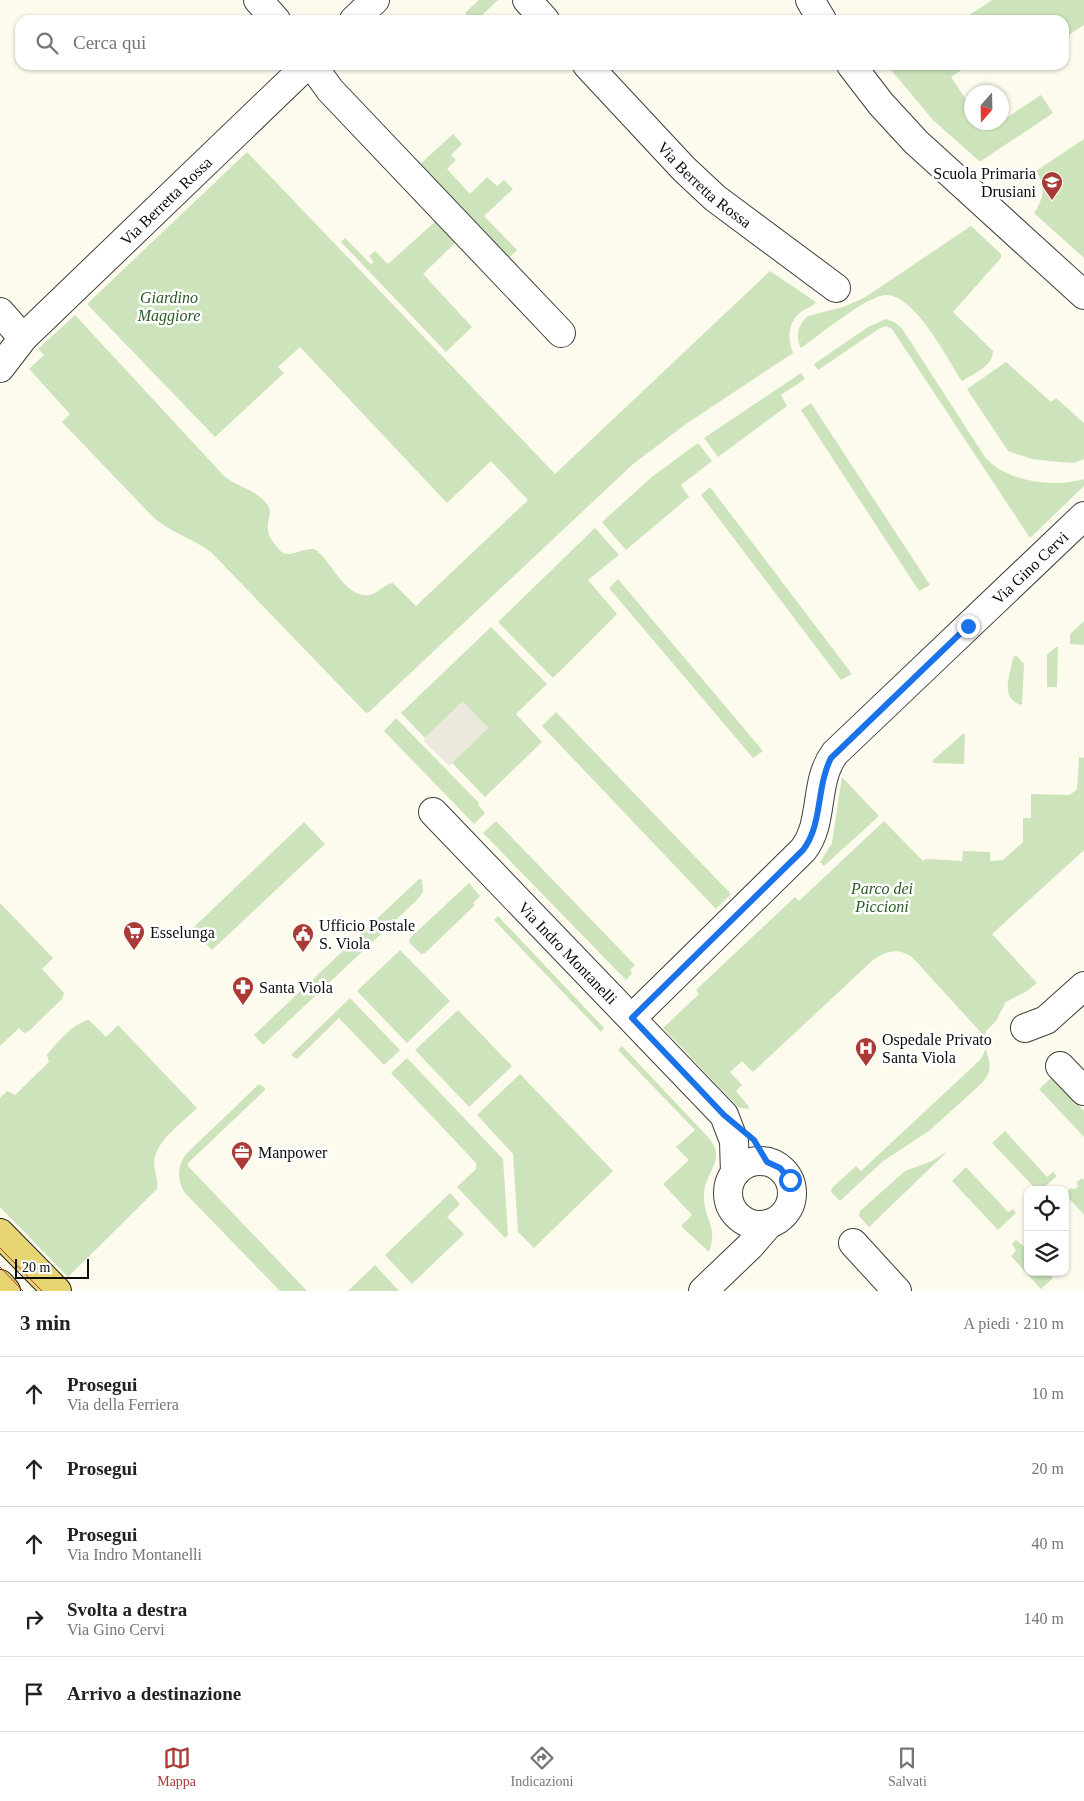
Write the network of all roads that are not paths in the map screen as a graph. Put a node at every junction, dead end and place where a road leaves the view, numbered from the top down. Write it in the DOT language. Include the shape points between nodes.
graph roads {
  1 [pos="258,0"];
  2 [pos="375,0"];
  3 [pos="527,0"];
  4 [pos="810,0"];
  5 [pos="272,15"];
  6 [pos="359,15"];
  7 [pos="540,15"];
  8 [pos="819,15"];
  9 [pos="302,70"];
  10 [pos="316,70"];
  11 [pos="592,70"];
  12 [pos="855,70"];
  13 [pos="836,288"];
  14 [pos="1084,294"];
  15 [pos="0,312"];
  16 [pos="561,333"];
  17 [pos="23,338"];
  18 [pos="0,368"];
  19 [pos="1084,516"];
  20 [pos="434,812"];
  21 [pos="1084,986"];
  22 [pos="632,1018"];
  23 [pos="1025,1028"];
  24 [pos="1060,1066"];
  25 [pos="1084,1091"];
  26 [pos="724,1115"];
  27 [pos="767,1162"];
  28 [pos="735,1173"];
  29 [pos="735,1214"];
  30 [pos="769,1224"];
  31 [pos="0,1233"];
  32 [pos="853,1243"];
  33 [pos="712,1282"];
  34 [pos="0,1284"];
  35 [pos="6,1291"];
  36 [pos="57,1291"];
  37 [pos="898,1291"];
  1 -- 5 [label="street"];
  2 -- 6 [label="street"];
  3 -- 7 [label="street"];
  4 -- 8 [label="street"];
  9 -- 17 [label="street, Via Berretta Rossa"];
  10 -- 16 [label="street" via="330,90"];
  11 -- 13 [label="street, Via Berretta Rossa" via="715,198"];
  12 -- 14 [label="street" via="916,142"];
  15 -- 17 [label="street"];
  17 -- 18 [label="street, Via Berretta Rossa"];
  19 -- 22 [label="street, Via Gino Cervi" via="835,753 825,771 814,828 803,850"];
  20 -- 22 [label="street, Via Indro Montanelli"];
  21 -- 23 [label="street" via="1046,1020"];
  22 -- 26 [label="street, Via Indro Montanelli"];
  24 -- 25 [label="street"];
  26 -- 27 [label="street" via="754,1140"];
  26 -- 28 [label="street, Via Indro Montanelli" via="734,1141"];
  27 -- 28 [label="street" via="750,1163"];
  27 -- 30 [label="street" via="786,1174 793,1195 785,1214"];
  28 -- 29 [label="street" via="728,1193"];
  29 -- 30 [label="street" via="749,1224"];
  29 -- 33 [label="street" via="733,1239"];
  30 -- 33 [label="street"];
  31 -- 36 [label="main road"];
  32 -- 37 [label="street"];
  34 -- 35 [label="main road"];
}
